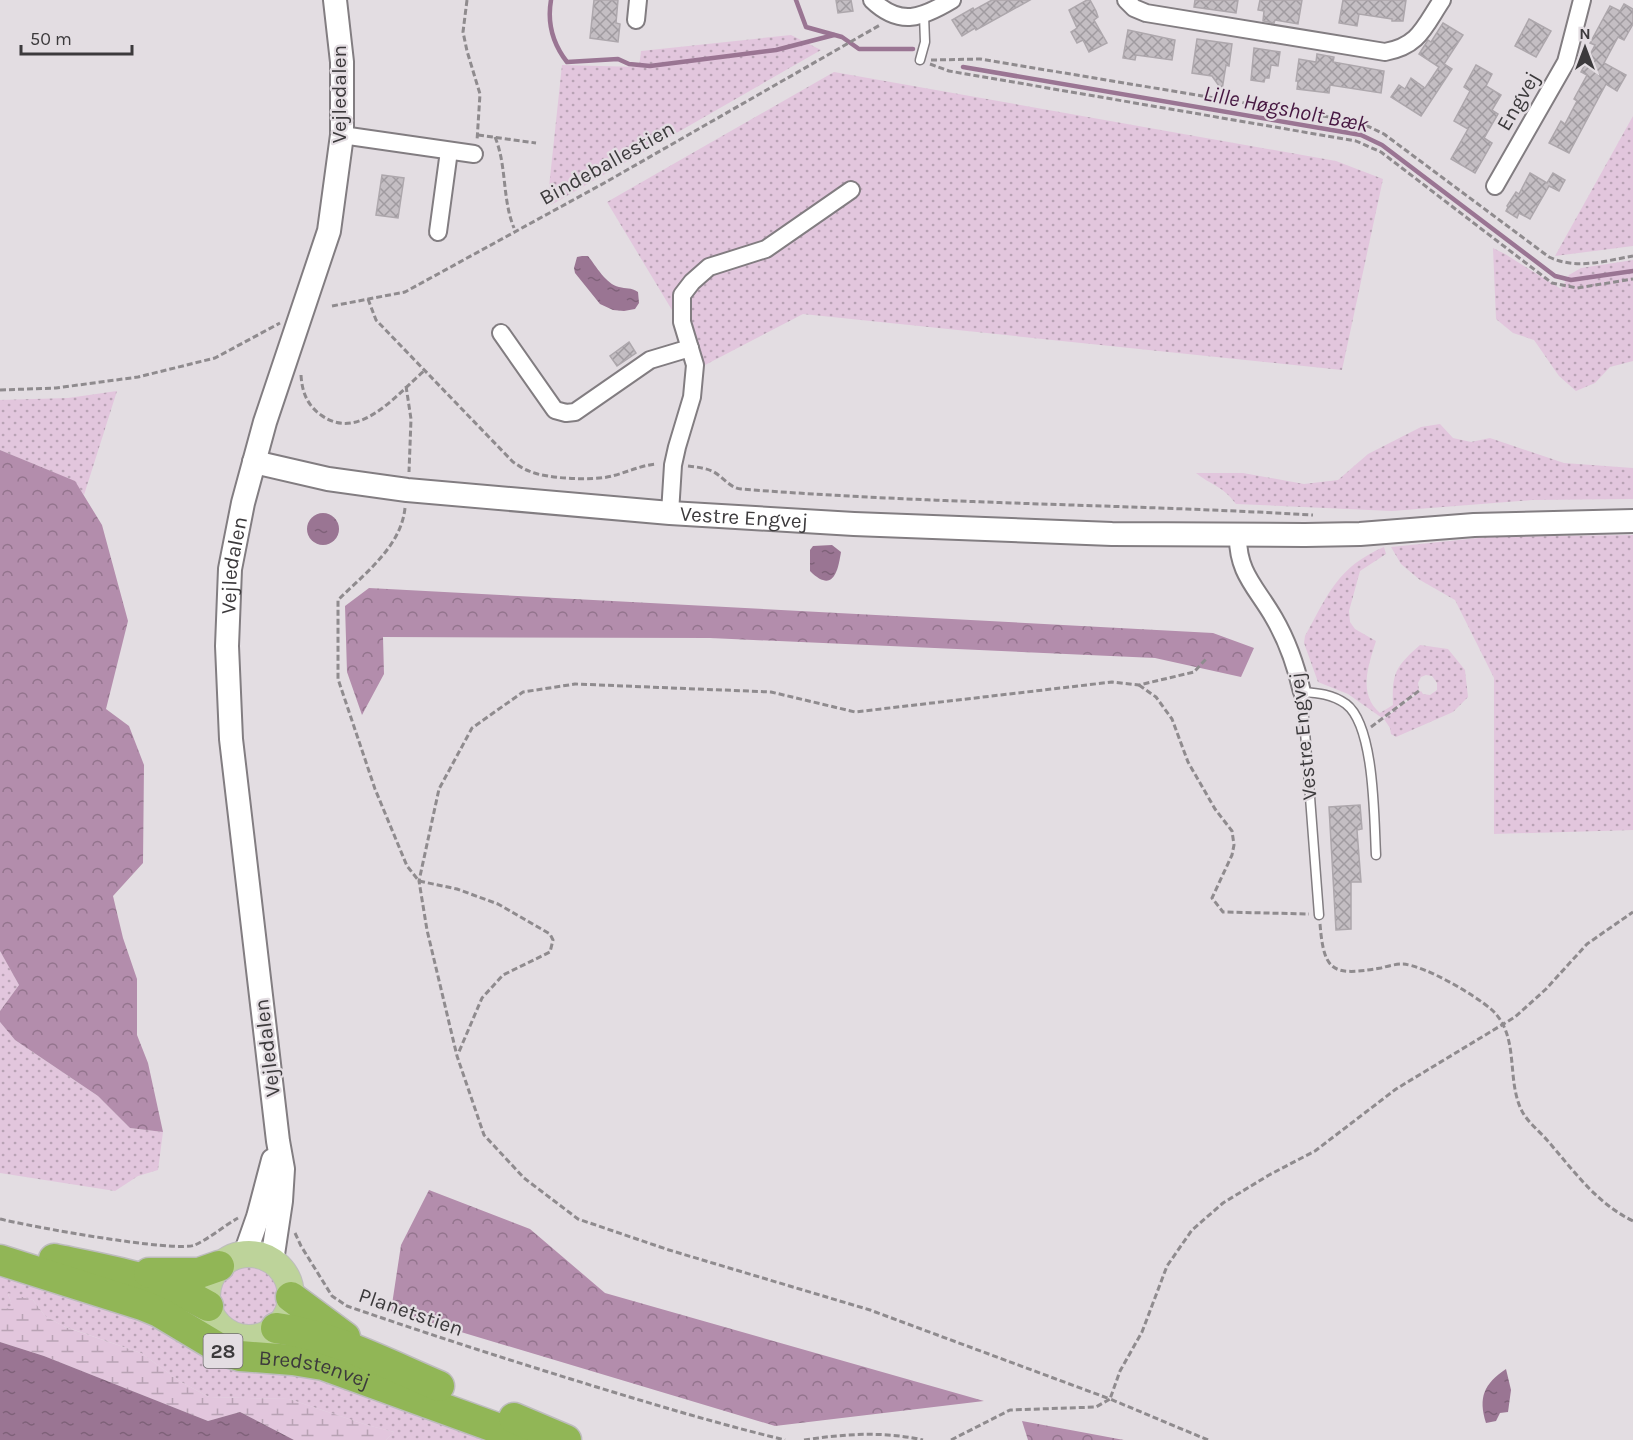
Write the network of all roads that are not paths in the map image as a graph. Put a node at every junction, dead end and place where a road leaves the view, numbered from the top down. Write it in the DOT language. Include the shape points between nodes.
graph roads {
  1 [pos="335,0"];
  2 [pos="638,0"];
  3 [pos="872,0"];
  4 [pos="952,0"];
  5 [pos="1126,0"];
  6 [pos="1442,0"];
  7 [pos="1582,0"];
  8 [pos="924,15"];
  9 [pos="636,20"];
  10 [pos="920,60"];
  11 [pos="342,135"];
  12 [pos="449,151"];
  13 [pos="474,154"];
  14 [pos="1495,186"];
  15 [pos="851,190"];
  16 [pos="438,232"];
  17 [pos="501,333"];
  18 [pos="690,348"];
  19 [pos="254,462"];
  20 [pos="670,513"];
  21 [pos="1633,521"];
  22 [pos="1238,535"];
  23 [pos="1302,692"];
  24 [pos="1376,855"];
  25 [pos="1319,915"];
  26 [pos="278,1141"];
  27 [pos="0,1248"];
  28 [pos="0,1260"];
  29 [pos="232,1260"];
  30 [pos="272,1261"];
  31 [pos="129,1274"];
  32 [pos="291,1298"];
  33 [pos="208,1306"];
  34 [pos="276,1328"];
  35 [pos="377,1359"];
  36 [pos="530,1440"];
  37 [pos="566,1440"];
  1 -- 11 [label="street, Vejledalen" via="342,62"];
  2 -- 9 [label="street"];
  3 -- 8 [label="street" via="894,15"];
  4 -- 8 [label="street"];
  5 -- 6 [label="street" via="1146,13 1385,52 1401,50 1416,40"];
  7 -- 14 [label="street, Engvej" via="1566,62"];
  8 -- 10 [label="lane" via="925,42"];
  11 -- 12 [label="street"];
  11 -- 19 [label="street, Vejledalen" via="329,231"];
  12 -- 13 [label="street"];
  12 -- 16 [label="street"];
  15 -- 18 [label="street" via="766,249 709,267 692,282 682,296 682,322"];
  17 -- 18 [label="street" via="555,410 566,413 575,412 650,360"];
  18 -- 20 [label="street" via="695,365 692,397 673,465"];
  19 -- 20 [label="street, Vestre Engvej" via="328,479 407,490"];
  19 -- 26 [label="street, Vejledalen" via="230,570 227,646 231,739"];
  20 -- 22 [label="street, Vestre Engvej" via="877,525"];
  21 -- 22 [label="street, Vestre Engvej" via="1474,525 1360,534"];
  22 -- 23 [label="street, Vestre Engvej" via="1242,566 1291,653"];
  23 -- 24 [label="lane" via="1326,695 1347,706 1365,738"];
  23 -- 25 [label="lane, Vestre Engvej"];
  26 -- 29 [label="street, Vejledalen" via="261,1207"];
  26 -- 30 [label="street, Vejledalen" via="283,1169"];
  27 -- 31 [label="highway, 28"];
  28 -- 36 [label="highway, Bredstenvej / 28" via="142,1305 232,1354 323,1365"];
  29 -- 30 [label="main road, 28" via="263,1256"];
  29 -- 31 [label="highway, 28" via="199,1273"];
  29 -- 33 [label="main road, 28" via="214,1272 207,1288"];
  30 -- 32 [label="main road" via="288,1280"];
  31 -- 33 [label="highway, 28"];
  32 -- 34 [label="main road" via="284,1319"];
  32 -- 35 [label="highway, Bredstenvej / 28"];
  33 -- 34 [label="main road, 28" via="216,1323 240,1337 259,1336"];
  34 -- 35 [label="highway, Bredstenvej / 28" via="311,1335"];
  35 -- 37 [label="highway, Bredstenvej / 28"];
}
